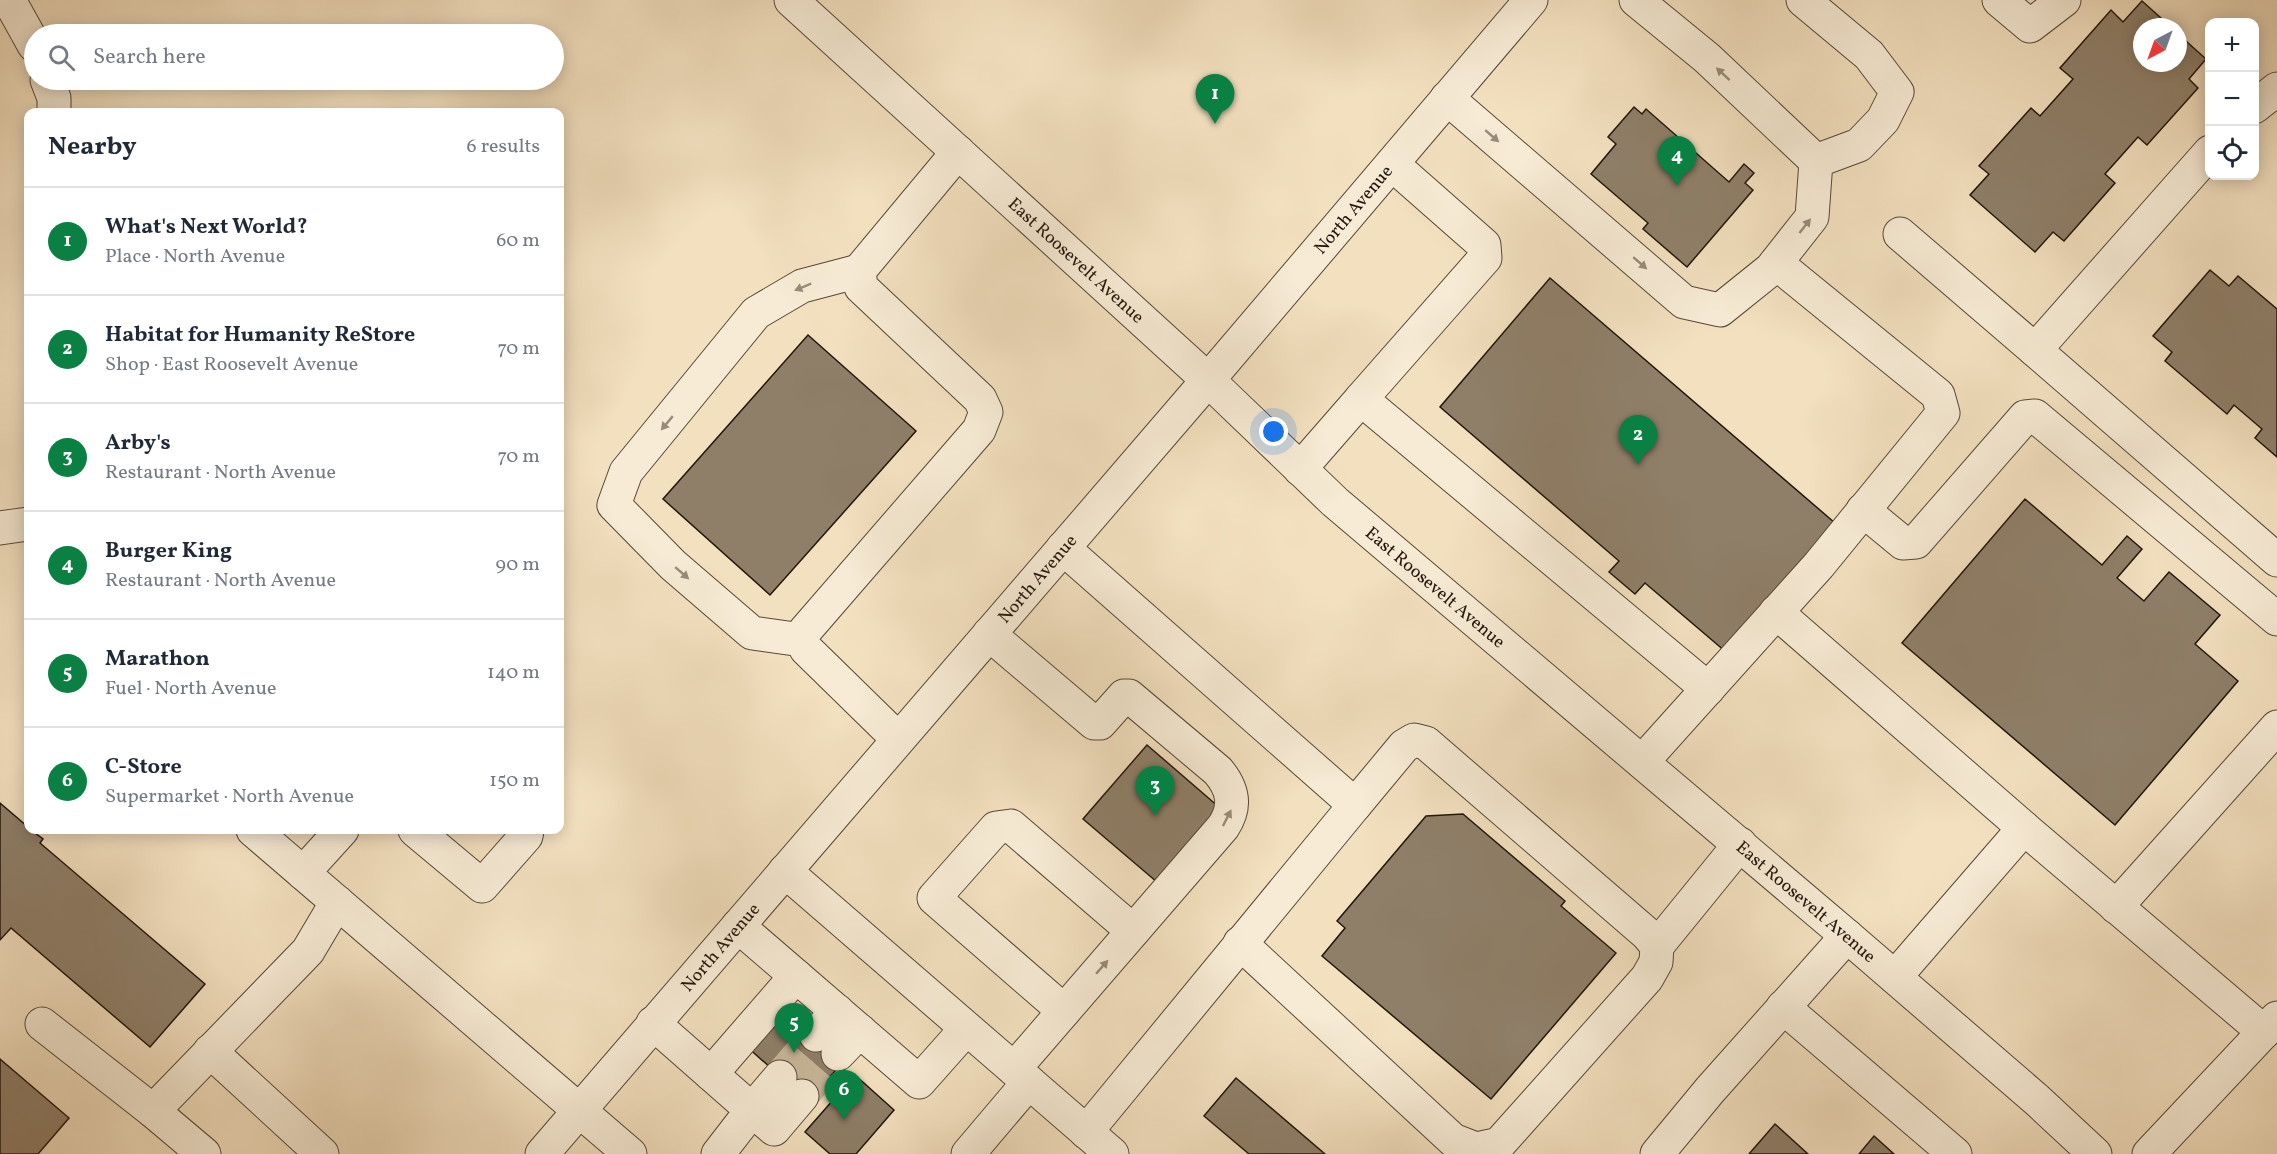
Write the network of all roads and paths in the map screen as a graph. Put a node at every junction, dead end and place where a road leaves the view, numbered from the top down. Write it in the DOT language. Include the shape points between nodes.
graph roads {
  1 [pos="9,0"];
  2 [pos="791,0"];
  3 [pos="1531,0"];
  4 [pos="1636,0"];
  5 [pos="1803,0"];
  6 [pos="1999,0"];
  7 [pos="2064,0"];
  8 [pos="24,27"];
  9 [pos="2277,89"];
  10 [pos="51,90"];
  11 [pos="1447,98"];
  12 [pos="2259,103"];
  13 [pos="54,108"];
  14 [pos="958,152"];
  15 [pos="2205,158"];
  16 [pos="1816,161"];
  17 [pos="1392,164"];
  18 [pos="1900,234"];
  19 [pos="1776,263"];
  20 [pos="859,271"];
  21 [pos="2035,350"];
  22 [pos="1208,380"];
  23 [pos="1361,399"];
  24 [pos="1300,469"];
  25 [pos="1863,510"];
  26 [pos="24,525"];
  27 [pos="0,528"];
  28 [pos="1063,548"];
  29 [pos="2277,560"];
  30 [pos="1776,612"];
  31 [pos="2277,620"];
  32 [pos="988,634"];
  33 [pos="802,640"];
  34 [pos="1708,689"];
  35 [pos="2277,727"];
  36 [pos="898,739"];
  37 [pos="1642,762"];
  38 [pos="1355,805"];
  39 [pos="2024,828"];
  40 [pos="258,834"];
  41 [pos="338,834"];
  42 [pos="420,834"];
  43 [pos="526,834"];
  44 [pos="1740,844"];
  45 [pos="785,872"];
  46 [pos="303,873"];
  47 [pos="337,902"];
  48 [pos="2116,907"];
  49 [pos="738,926"];
  50 [pos="1133,931"];
  51 [pos="1847,936"];
  52 [pos="1240,943"];
  53 [pos="1657,946"];
  54 [pos="796,976"];
  55 [pos="1895,977"];
  56 [pos="1783,1007"];
  57 [pos="1064,1011"];
  58 [pos="848,1021"];
  59 [pos="653,1023"];
  60 [pos="42,1024"];
  61 [pos="2271,1025"];
  62 [pos="966,1029"];
  63 [pos="827,1045"];
  64 [pos="210,1051"];
  65 [pos="711,1074"];
  66 [pos="1021,1076"];
  67 [pos="791,1087"];
  68 [pos="579,1109"];
  69 [pos="752,1110"];
  70 [pos="153,1111"];
  71 [pos="1086,1132"];
  72 [pos="2084,1150"];
  73 [pos="204,1154"];
  74 [pos="322,1154"];
  75 [pos="542,1154"];
  76 [pos="630,1154"];
  77 [pos="719,1154"];
  78 [pos="968,1154"];
  79 [pos="1112,1154"];
  80 [pos="1657,1154"];
  81 [pos="1955,1154"];
  82 [pos="2149,1154"];
  1 -- 8 [label="street"];
  2 -- 14 [label="street, East Roosevelt Avenue"];
  3 -- 11 [label="street, North Avenue"];
  16 -- 4 [label="street, one-way" via="1707,58"];
  5 -- 16 [label="street" via="1869,55 1897,92 1883,120 1859,145"];
  6 -- 7 [label="street" via="2030,26"];
  9 -- 12 [label="street"];
  10 -- 13 [label="street"];
  11 -- 17 [label="street, North Avenue"];
  11 -- 19 [label="street, one-way" via="1684,302 1720,310"];
  14 -- 20 [label="street"];
  14 -- 22 [label="street, East Roosevelt Avenue"];
  15 -- 21 [label="street"];
  19 -- 16 [label="street, one-way" via="1812,217"];
  17 -- 22 [label="street, North Avenue"];
  17 -- 23 [label="street" via="1484,244 1485,258"];
  18 -- 21 [label="street"];
  19 -- 25 [label="street" via="1938,395 1943,413"];
  20 -- 33 [label="street" via="861,287 980,399 986,412 979,430 804,632"];
  20 -- 33 [label="street, one-way" via="802,286 756,313 626,472 614,505 673,565 752,633"];
  21 -- 29 [label="street"];
  22 -- 24 [label="street, East Roosevelt Avenue"];
  22 -- 28 [label="street, North Avenue"];
  23 -- 24 [label="street"];
  23 -- 34 [label="street"];
  24 -- 37 [label="street, East Roosevelt Avenue"];
  25 -- 30 [label="street"];
  25 -- 31 [label="street" via="1903,543 1916,542 2025,417 2035,416"];
  26 -- 27 [label="street"];
  28 -- 32 [label="street, North Avenue"];
  28 -- 38 [label="street"];
  30 -- 34 [label="street"];
  30 -- 39 [label="street"];
  32 -- 36 [label="street, North Avenue"];
  50 -- 32 [label="street, one-way" via="1230,817 1232,794 1227,782 1129,696 1124,696 1100,723 1094,723"];
  33 -- 36 [label="street" via="806,649"];
  34 -- 37 [label="street"];
  35 -- 48 [label="street"];
  36 -- 45 [label="street, North Avenue"];
  37 -- 44 [label="street, East Roosevelt Avenue"];
  38 -- 52 [label="street"];
  38 -- 53 [label="street" via="1404,746 1414,740 1426,743"];
  39 -- 48 [label="street"];
  39 -- 55 [label="street"];
  40 -- 46 [label="street"];
  41 -- 46 [label="street"];
  42 -- 43 [label="street" via="482,886"];
  44 -- 51 [label="street, East Roosevelt Avenue"];
  44 -- 53 [label="street"];
  45 -- 49 [label="street, North Avenue"];
  45 -- 62 [label="street"];
  46 -- 47 [label="street"];
  47 -- 64 [label="street" via="308,951"];
  47 -- 68 [label="street"];
  48 -- 61 [label="street"];
  49 -- 54 [label="street"];
  49 -- 59 [label="street, North Avenue"];
  57 -- 50 [label="street, one-way"];
  50 -- 57 [label="street" via="1011,826 996,828 934,898"];
  51 -- 55 [label="street, East Roosevelt Avenue"];
  51 -- 56 [label="street"];
  52 -- 53 [label="street" via="1453,1140 1476,1149 1499,1144 1507,1136 1647,978 1656,962"];
  52 -- 71 [label="street"];
  54 -- 58 [label="street"];
  54 -- 65 [label="street"];
  55 -- 72 [label="street, East Roosevelt Avenue"];
  56 -- 80 [label="street"];
  56 -- 81 [label="street"];
  57 -- 66 [label="street"];
  58 -- 62 [label="street" via="919,1082"];
  58 -- 63 [label="street"];
  59 -- 65 [label="street"];
  59 -- 68 [label="street, North Avenue"];
  60 -- 70 [label="street"];
  61 -- 82 [label="street"];
  62 -- 66 [label="street"];
  64 -- 70 [label="street"];
  64 -- 74 [label="street"];
  65 -- 69 [label="street"];
  66 -- 71 [label="street"];
  66 -- 78 [label="street"];
  67 -- 69 [label="street"];
  68 -- 75 [label="street, North Avenue"];
  68 -- 76 [label="street"];
  69 -- 77 [label="street"];
  70 -- 73 [label="street"];
  71 -- 79 [label="street"];
}
